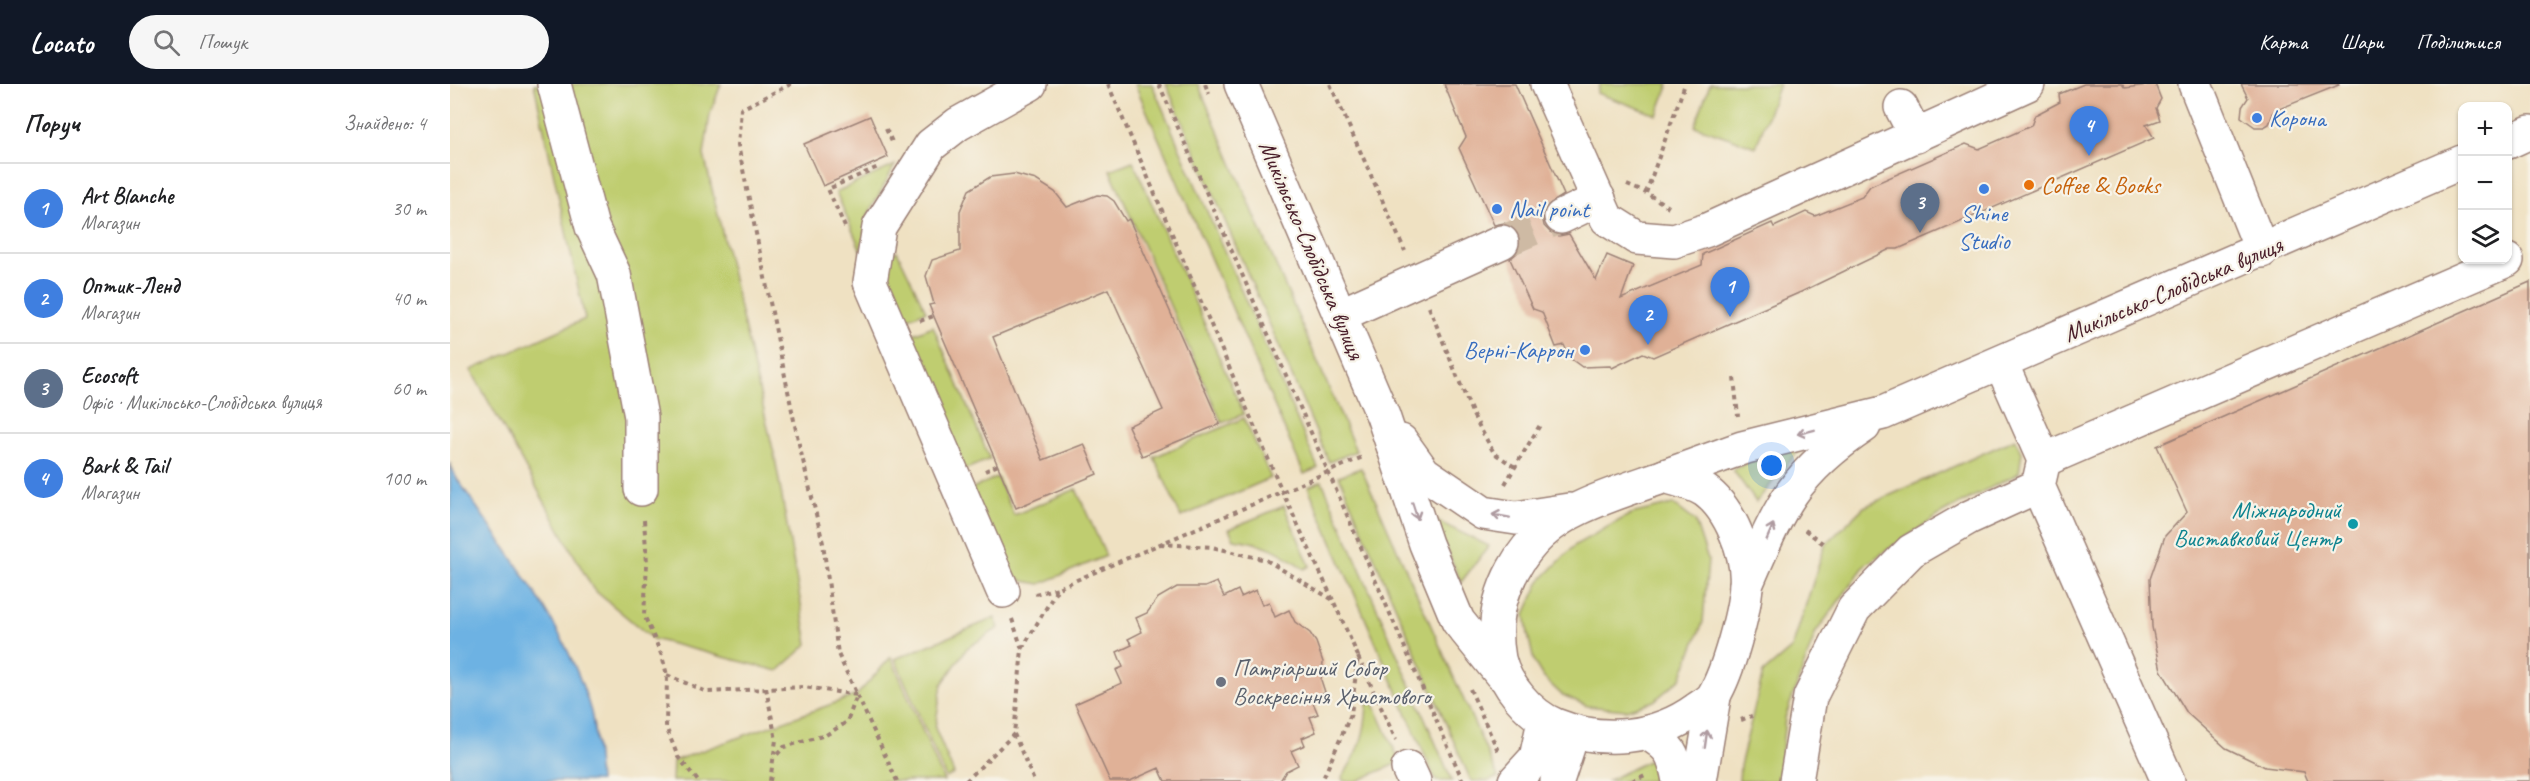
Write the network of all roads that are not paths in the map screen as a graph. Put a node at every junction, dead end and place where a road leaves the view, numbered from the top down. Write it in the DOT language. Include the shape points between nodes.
graph roads {
  1 [pos="554,84"];
  2 [pos="1030,84"];
  3 [pos="1241,84"];
  4 [pos="1546,84"];
  5 [pos="2028,84"];
  6 [pos="2195,84"];
  7 [pos="1983,93"];
  8 [pos="1901,106"];
  9 [pos="2530,132"];
  10 [pos="1916,136"];
  11 [pos="2512,140"];
  12 [pos="2458,164"];
  13 [pos="1599,199"];
  14 [pos="1561,217"];
  15 [pos="1502,242"];
  16 [pos="2262,250"];
  17 [pos="2530,250"];
  18 [pos="2512,257"];
  19 [pos="2496,264"];
  20 [pos="1340,315"];
  21 [pos="2001,363"];
  22 [pos="1883,413"];
  23 [pos="1383,416"];
  24 [pos="2041,473"];
  25 [pos="1665,476"];
  26 [pos="641,489"];
  27 [pos="1580,508"];
  28 [pos="1746,585"];
  29 [pos="1003,591"];
  30 [pos="1503,675"];
  31 [pos="1714,697"];
  32 [pos="1559,727"];
  33 [pos="1647,733"];
  34 [pos="1515,781"];
  35 [pos="1557,781"];
  36 [pos="1679,781"];
  37 [pos="1700,781"];
  38 [pos="1796,781"];
  39 [pos="2168,781"];
  1 -- 26 [label="street" via="592,227 614,274 641,417"];
  2 -- 29 [label="street" via="958,124 931,145 879,227 870,282"];
  3 -- 20 [label="street, Микільсько-Слобідська вулиця"];
  4 -- 13 [label="street"];
  5 -- 7 [label="street"];
  6 -- 16 [label="street"];
  7 -- 10 [label="street"];
  8 -- 10 [label="street"];
  9 -- 11 [label="street"];
  10 -- 13 [label="street" via="1674,242 1637,238 1607,219"];
  12 -- 16 [label="street, Микільсько-Слобідська вулиця"];
  13 -- 14 [label="street"];
  15 -- 20 [label="street"];
  16 -- 21 [label="street, Микільсько-Слобідська вулиця"];
  17 -- 18 [label="street"];
  19 -- 24 [label="street"];
  20 -- 23 [label="street, Микільсько-Слобідська вулиця"];
  21 -- 22 [label="street, Микільсько-Слобідська вулиця"];
  21 -- 24 [label="street"];
  22 -- 25 [label="street, Микільсько-Слобідська вулиця, one-way" via="1742,448"];
  28 -- 22 [label="street, Микільсько-Слобідська вулиця, one-way" via="1779,510 1800,479 1831,448"];
  27 -- 23 [label="street, Микільсько-Слобідська вулиця, one-way" via="1516,518 1483,513 1424,473"];
  23 -- 30 [label="street, Микільсько-Слобідська вулиця, one-way" via="1426,544 1458,621"];
  24 -- 38 [label="street" via="1911,551 1854,609 1810,697"];
  24 -- 39 [label="street"];
  25 -- 27 [label="street, Микільсько-Слобідська вулиця"];
  25 -- 28 [label="street" via="1704,490 1725,514 1740,540"];
  27 -- 30 [label="street" via="1550,526 1510,572 1498,608 1495,638"];
  28 -- 31 [label="street" via="1731,652"];
  30 -- 32 [label="street, Микільсько-Слобідська вулиця"];
  31 -- 33 [label="street" via="1681,720"];
  37 -- 31 [label="street, one-way"];
  32 -- 33 [label="street" via="1605,737"];
  32 -- 34 [label="street"];
  32 -- 35 [label="street"];
  33 -- 36 [label="street" via="1667,744 1676,762"];
}
